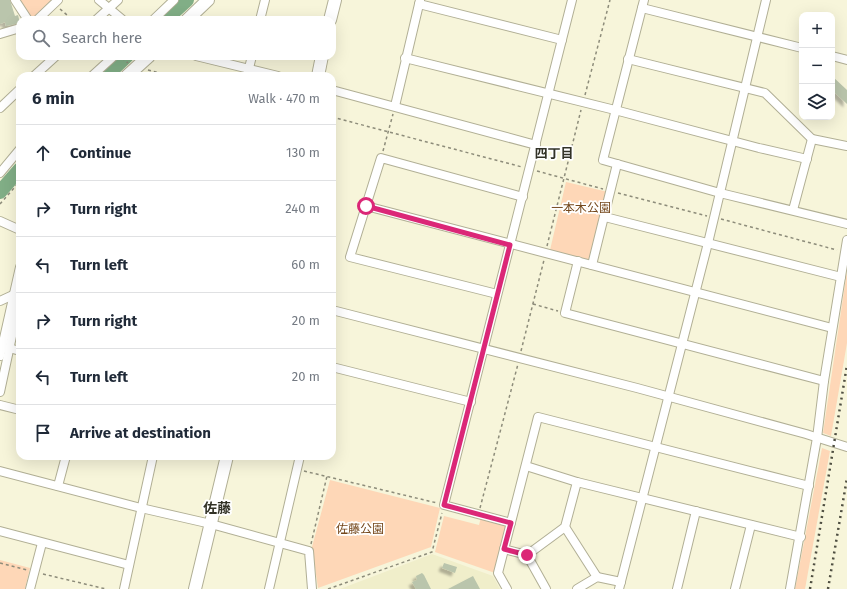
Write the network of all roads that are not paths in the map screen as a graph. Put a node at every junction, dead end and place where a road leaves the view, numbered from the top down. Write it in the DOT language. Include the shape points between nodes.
graph roads {
  1 [pos="15,0"];
  2 [pos="99,0"];
  3 [pos="118,0"];
  4 [pos="174,0"];
  5 [pos="208,0"];
  6 [pos="265,0"];
  7 [pos="335,0"];
  8 [pos="572,0"];
  9 [pos="766,0"];
  10 [pos="56,2"];
  11 [pos="420,2"];
  12 [pos="643,4"];
  13 [pos="108,9"];
  14 [pos="25,16"];
  15 [pos="40,16"];
  16 [pos="100,16"];
  17 [pos="118,16"];
  18 [pos="157,16"];
  19 [pos="191,16"];
  20 [pos="261,16"];
  21 [pos="331,16"];
  22 [pos="16,29"];
  23 [pos="0,34"];
  24 [pos="758,36"];
  25 [pos="562,40"];
  26 [pos="799,47"];
  27 [pos="835,57"];
  28 [pos="405,58"];
  29 [pos="628,59"];
  30 [pos="52,60"];
  31 [pos="110,60"];
  32 [pos="144,60"];
  33 [pos="209,60"];
  34 [pos="251,60"];
  35 [pos="321,60"];
  36 [pos="847,60"];
  37 [pos="132,69"];
  38 [pos="38,72"];
  39 [pos="96,72"];
  40 [pos="248,72"];
  41 [pos="319,72"];
  42 [pos="745,89"];
  43 [pos="336,91"];
  44 [pos="16,93"];
  45 [pos="549,94"];
  46 [pos="395,106"];
  47 [pos="0,108"];
  48 [pos="615,110"];
  49 [pos="812,139"];
  50 [pos="732,141"];
  51 [pos="536,145"];
  52 [pos="847,146"];
  53 [pos="16,154"];
  54 [pos="807,159"];
  55 [pos="617,164"];
  56 [pos="0,173"];
  57 [pos="720,193"];
  58 [pos="523,197"];
  59 [pos="366,206"];
  60 [pos="793,210"];
  61 [pos="605,217"];
  62 [pos="0,221"];
  63 [pos="847,224"];
  64 [pos="16,228"];
  65 [pos="847,240"];
  66 [pos="708,243"];
  67 [pos="510,245"];
  68 [pos="578,261"];
  69 [pos="592,265"];
  70 [pos="841,277"];
  71 [pos="694,293"];
  72 [pos="497,294"];
  73 [pos="16,297"];
  74 [pos="16,300"];
  75 [pos="0,301"];
  76 [pos="16,303"];
  77 [pos="336,310"];
  78 [pos="832,328"];
  79 [pos="681,344"];
  80 [pos="485,347"];
  81 [pos="9,348"];
  82 [pos="16,350"];
  83 [pos="0,356"];
  84 [pos="336,368"];
  85 [pos="824,381"];
  86 [pos="0,392"];
  87 [pos="669,397"];
  88 [pos="471,402"];
  89 [pos="0,405"];
  90 [pos="16,409"];
  91 [pos="817,438"];
  92 [pos="655,447"];
  93 [pos="847,447"];
  94 [pos="65,460"];
  95 [pos="152,460"];
  96 [pos="226,460"];
  97 [pos="299,460"];
  98 [pos="526,466"];
  99 [pos="0,471"];
  100 [pos="577,482"];
  101 [pos="58,486"];
  102 [pos="809,486"];
  103 [pos="643,497"];
  104 [pos="141,508"];
  105 [pos="696,511"];
  106 [pos="511,523"];
  107 [pos="211,524"];
  108 [pos="751,525"];
  109 [pos="566,527"];
  110 [pos="0,531"];
  111 [pos="801,537"];
  112 [pos="42,542"];
  113 [pos="279,542"];
  114 [pos="504,549"];
  115 [pos="527,555"];
  116 [pos="129,565"];
  117 [pos="597,577"];
  118 [pos="620,586"];
  119 [pos="30,589"];
  120 [pos="124,589"];
  121 [pos="195,589"];
  122 [pos="269,589"];
  123 [pos="312,589"];
  124 [pos="507,589"];
  125 [pos="546,589"];
  126 [pos="577,589"];
  127 [pos="677,589"];
  128 [pos="735,589"];
  129 [pos="790,589"];
  1 -- 14 [label="street"];
  2 -- 13 [label="street"];
  3 -- 13 [label="street"];
  4 -- 18 [label="street"];
  5 -- 19 [label="street"];
  6 -- 20 [label="street"];
  7 -- 21 [label="street"];
  8 -- 25 [label="street"];
  9 -- 24 [label="street"];
  10 -- 15 [label="street"];
  11 -- 25 [label="street"];
  11 -- 28 [label="street"];
  12 -- 24 [label="street"];
  12 -- 29 [label="street"];
  13 -- 16 [label="street"];
  13 -- 17 [label="street"];
  22 -- 23 [label="street"];
  24 -- 26 [label="street"];
  24 -- 42 [label="street"];
  25 -- 45 [label="street"];
  27 -- 36 [label="street"];
  28 -- 45 [label="street"];
  28 -- 46 [label="street"];
  29 -- 42 [label="street"];
  29 -- 48 [label="street"];
  30 -- 38 [label="street"];
  31 -- 39 [label="street"];
  32 -- 37 [label="street"];
  33 -- 40 [label="street"];
  34 -- 40 [label="street"];
  35 -- 41 [label="street"];
  42 -- 49 [label="street" via="765,93"];
  42 -- 50 [label="street"];
  43 -- 46 [label="street"];
  44 -- 47 [label="street"];
  45 -- 48 [label="street"];
  45 -- 51 [label="street"];
  46 -- 51 [label="street"];
  48 -- 50 [label="street"];
  48 -- 55 [label="street" via="603,160"];
  49 -- 52 [label="street"];
  49 -- 54 [label="street"];
  50 -- 54 [label="street"];
  50 -- 57 [label="street"];
  51 -- 58 [label="street"];
  53 -- 56 [label="street"];
  54 -- 60 [label="street"];
  55 -- 57 [label="street"];
  55 -- 61 [label="street"];
  57 -- 60 [label="street"];
  57 -- 66 [label="street"];
  58 -- 59 [label="street" via="381,158"];
  58 -- 67 [label="street"];
  59 -- 67 [label="street"];
  59 -- 72 [label="street" via="350,257"];
  60 -- 63 [label="street"];
  61 -- 66 [label="street"];
  61 -- 69 [label="street"];
  62 -- 64 [label="street"];
  65 -- 70 [label="street"];
  66 -- 70 [label="street"];
  66 -- 71 [label="street"];
  67 -- 68 [label="street"];
  67 -- 72 [label="street"];
  68 -- 69 [label="street"];
  68 -- 79 [label="street" via="565,313"];
  69 -- 71 [label="street"];
  70 -- 78 [label="street"];
  71 -- 78 [label="street"];
  71 -- 79 [label="street"];
  72 -- 80 [label="street"];
  73 -- 75 [label="street"];
  74 -- 83 [label="street"];
  76 -- 81 [label="street"];
  77 -- 80 [label="street"];
  78 -- 85 [label="street"];
  79 -- 85 [label="street"];
  79 -- 87 [label="street"];
  80 -- 87 [label="street"];
  80 -- 88 [label="street"];
  81 -- 82 [label="street"];
  81 -- 86 [label="street"];
  84 -- 88 [label="street"];
  85 -- 91 [label="street"];
  87 -- 91 [label="street"];
  87 -- 92 [label="street"];
  88 -- 106 [label="street" via="444,505"];
  89 -- 90 [label="street"];
  91 -- 93 [label="street"];
  91 -- 102 [label="street"];
  92 -- 98 [label="street" via="538,417"];
  92 -- 102 [label="street"];
  92 -- 103 [label="street"];
  94 -- 101 [label="street"];
  95 -- 104 [label="street"];
  96 -- 107 [label="street"];
  97 -- 113 [label="street"];
  98 -- 100 [label="street"];
  98 -- 106 [label="street"];
  99 -- 101 [label="street"];
  100 -- 103 [label="street"];
  100 -- 109 [label="street"];
  101 -- 104 [label="street"];
  102 -- 111 [label="street"];
  103 -- 105 [label="street"];
  103 -- 118 [label="street"];
  104 -- 107 [label="street"];
  104 -- 116 [label="street"];
  105 -- 108 [label="street"];
  105 -- 127 [label="street"];
  106 -- 114 [label="street"];
  107 -- 113 [label="street"];
  107 -- 121 [label="street"];
  108 -- 111 [label="street"];
  108 -- 128 [label="street"];
  109 -- 115 [label="street"];
  109 -- 117 [label="street"];
  110 -- 112 [label="street"];
  111 -- 129 [label="street"];
  112 -- 116 [label="street"];
  112 -- 119 [label="street"];
  113 -- 122 [label="street"];
  113 -- 123 [label="street" via="309,552"];
  114 -- 115 [label="street"];
  114 -- 124 [label="street" via="498,573"];
  115 -- 125 [label="street"];
  116 -- 120 [label="street"];
  117 -- 118 [label="street"];
  117 -- 126 [label="street"];
}
